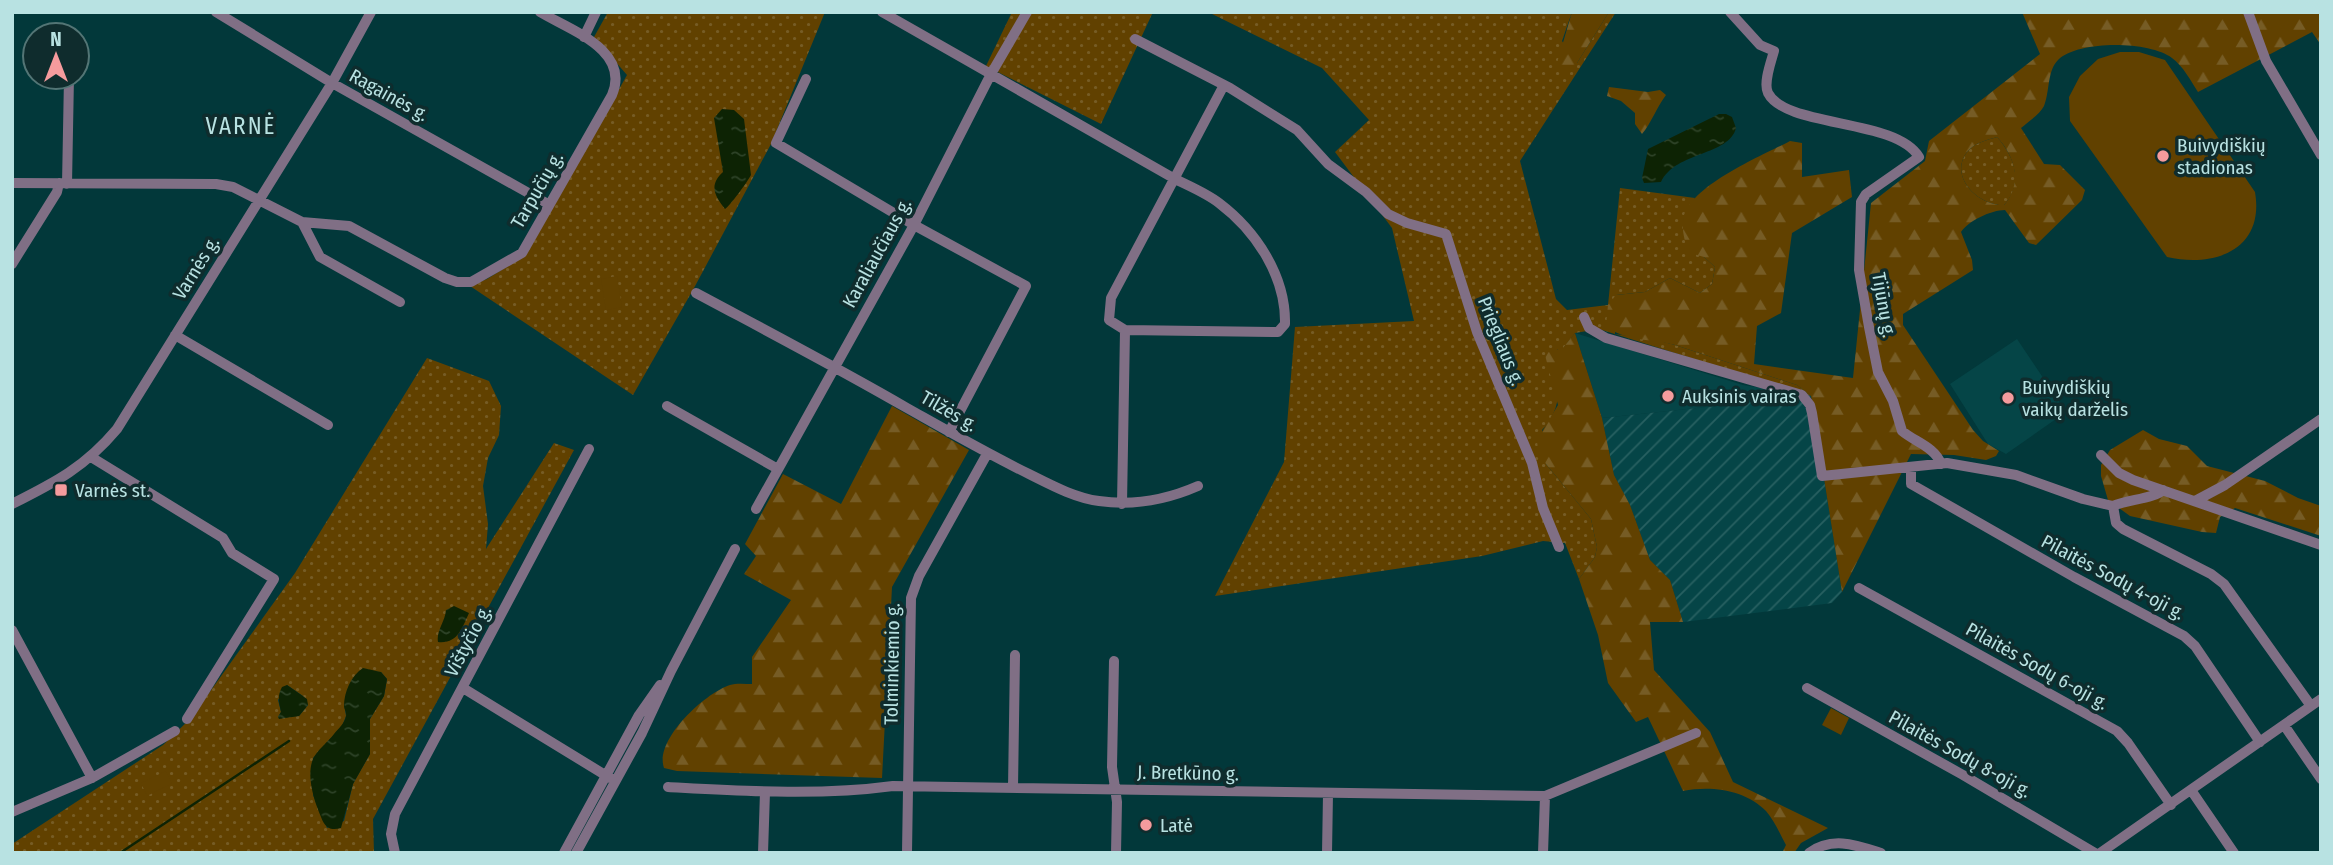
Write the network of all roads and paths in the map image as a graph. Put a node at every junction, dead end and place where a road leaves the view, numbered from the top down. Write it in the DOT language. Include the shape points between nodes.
graph roads {
  1 [pos="216,12"];
  2 [pos="371,12"];
  3 [pos="540,12"];
  4 [pos="596,12"];
  5 [pos="882,12"];
  6 [pos="1027,12"];
  7 [pos="1730,12"];
  8 [pos="2248,12"];
  9 [pos="584,37"];
  10 [pos="1135,39"];
  11 [pos="991,74"];
  12 [pos="806,79"];
  13 [pos="332,83"];
  14 [pos="1224,85"];
  15 [pos="68,91"];
  16 [pos="2321,155"];
  17 [pos="1175,179"];
  18 [pos="12,183"];
  19 [pos="63,183"];
  20 [pos="259,200"];
  21 [pos="548,204"];
  22 [pos="302,222"];
  23 [pos="914,225"];
  24 [pos="12,264"];
  25 [pos="696,293"];
  26 [pos="400,302"];
  27 [pos="1584,317"];
  28 [pos="1125,330"];
  29 [pos="175,335"];
  30 [pos="834,368"];
  31 [pos="667,406"];
  32 [pos="2321,419"];
  33 [pos="328,425"];
  34 [pos="949,432"];
  35 [pos="589,449"];
  36 [pos="987,454"];
  37 [pos="2101,456"];
  38 [pos="92,457"];
  39 [pos="1941,464"];
  40 [pos="1910,467"];
  41 [pos="778,469"];
  42 [pos="1198,486"];
  43 [pos="2163,490"];
  44 [pos="2195,501"];
  45 [pos="12,504"];
  46 [pos="1122,504"];
  47 [pos="2113,506"];
  48 [pos="756,509"];
  49 [pos="2321,545"];
  50 [pos="1559,547"];
  51 [pos="735,549"];
  52 [pos="1859,588"];
  53 [pos="12,630"];
  54 [pos="1014,655"];
  55 [pos="1114,661"];
  56 [pos="463,688"];
  57 [pos="1807,688"];
  58 [pos="2316,702"];
  59 [pos="187,719"];
  60 [pos="2284,726"];
  61 [pos="175,731"];
  62 [pos="1696,733"];
  63 [pos="2260,742"];
  64 [pos="92,778"];
  65 [pos="610,778"];
  66 [pos="2321,779"];
  67 [pos="908,786"];
  68 [pos="668,787"];
  69 [pos="1013,788"];
  70 [pos="1115,790"];
  71 [pos="2191,790"];
  72 [pos="765,792"];
  73 [pos="1328,794"];
  74 [pos="1545,796"];
  75 [pos="2171,805"];
  76 [pos="12,812"];
  77 [pos="395,853"];
  78 [pos="564,853"];
  79 [pos="576,853"];
  80 [pos="763,853"];
  81 [pos="907,853"];
  82 [pos="1116,853"];
  83 [pos="1327,853"];
  84 [pos="1543,853"];
  85 [pos="1809,853"];
  86 [pos="1881,853"];
  87 [pos="2097,853"];
  88 [pos="2234,853"];
  1 -- 13 [label="street, Ragainės g."];
  2 -- 13 [label="street, Varnės g."];
  3 -- 9 [label="street, Tarpučių g."];
  4 -- 9 [label="street"];
  5 -- 11 [label="street"];
  6 -- 11 [label="street, Karaliaučiaus g."];
  7 -- 39 [label="street, Tijūnų g." via="1760,45 1774,51 1766,86 1774,101 1803,114 1897,140 1919,157 1861,202 1859,270 1878,372 1902,431 1930,449"];
  8 -- 16 [label="street" via="2266,61"];
  9 -- 21 [label="street, Tarpučių g." via="608,55 617,81"];
  10 -- 14 [label="street"];
  11 -- 17 [label="street"];
  11 -- 23 [label="street, Karaliaučiaus g."];
  12 -- 23 [label="street" via="776,144"];
  13 -- 20 [label="street, Varnės g."];
  13 -- 21 [label="street, Ragainės g."];
  14 -- 17 [label="street"];
  14 -- 50 [label="street, Priegliaus g." via="1297,131 1388,214 1446,234 1477,332 1532,463"];
  15 -- 19 [label="street"];
  17 -- 28 [label="street" via="1111,298 1109,320"];
  17 -- 28 [label="street" via="1242,222 1276,273 1286,307 1283,328 1278,332"];
  18 -- 19 [label="street"];
  19 -- 20 [label="street" via="224,185"];
  19 -- 24 [label="street"];
  20 -- 22 [label="street"];
  20 -- 29 [label="street, Varnės g."];
  21 -- 22 [label="street, Tarpučių g." via="522,253 471,282 445,278 349,226"];
  22 -- 26 [label="street" via="320,257"];
  23 -- 30 [label="street, Karaliaučiaus g."];
  23 -- 34 [label="street" via="1026,286"];
  25 -- 30 [label="street, Tilžės g."];
  27 -- 40 [label="street" via="1589,328 1606,338 1802,395 1812,413 1822,476"];
  28 -- 46 [label="street"];
  29 -- 33 [label="street"];
  29 -- 38 [label="street, Varnės g." via="117,429"];
  30 -- 34 [label="street, Tilžės g."];
  30 -- 41 [label="street, Karaliaučiaus g."];
  31 -- 41 [label="street"];
  32 -- 44 [label="street"];
  34 -- 36 [label="street, Tilžės g."];
  35 -- 56 [label="street, Vištyčio g."];
  36 -- 46 [label="street, Tilžės g." via="1082,497"];
  36 -- 67 [label="street, Tolminkiemio g." via="911,598"];
  37 -- 43 [label="street" via="2119,473"];
  38 -- 45 [label="street, Varnės g."];
  38 -- 59 [label="street" via="223,538 232,553 274,579"];
  39 -- 40 [label="street"];
  39 -- 47 [label="street" via="2016,475"];
  40 -- 63 [label="street, Pilaitės Sodų 4-oji g." via="1912,484 2184,636"];
  41 -- 48 [label="street, Karaliaučiaus g."];
  42 -- 46 [label="street, Tilžės g." via="1162,499"];
  43 -- 44 [label="street"];
  43 -- 47 [label="street"];
  44 -- 49 [label="street"];
  47 -- 58 [label="street" via="2116,523 2123,529 2224,584"];
  51 -- 65 [label="street"];
  52 -- 75 [label="street, Pilaitės Sodų 6-oji g." via="2117,731"];
  53 -- 64 [label="street"];
  54 -- 69 [label="street"];
  55 -- 70 [label="street"];
  56 -- 65 [label="street"];
  56 -- 77 [label="street, Vištyčio g." via="395,814 391,834"];
  57 -- 87 [label="street, Pilaitės Sodų 8-oji g."];
  58 -- 60 [label="street"];
  60 -- 63 [label="street"];
  60 -- 66 [label="street"];
  61 -- 64 [label="street"];
  62 -- 74 [label="street, J. Bretkūno g."];
  63 -- 71 [label="street"];
  64 -- 76 [label="street"];
  65 -- 78 [label="street"];
  65 -- 79 [label="street"];
  67 -- 69 [label="street, J. Bretkūno g."];
  67 -- 72 [label="street, J. Bretkūno g."];
  67 -- 81 [label="street, Tolminkiemio g."];
  68 -- 72 [label="street, J. Bretkūno g."];
  69 -- 70 [label="street, J. Bretkūno g."];
  70 -- 73 [label="street, J. Bretkūno g."];
  70 -- 82 [label="street"];
  71 -- 75 [label="street"];
  71 -- 88 [label="street"];
  72 -- 80 [label="street"];
  73 -- 74 [label="street, J. Bretkūno g."];
  73 -- 83 [label="street"];
  74 -- 84 [label="street"];
  75 -- 87 [label="street"];
  85 -- 86 [label="street" via="1834,843"];
}
